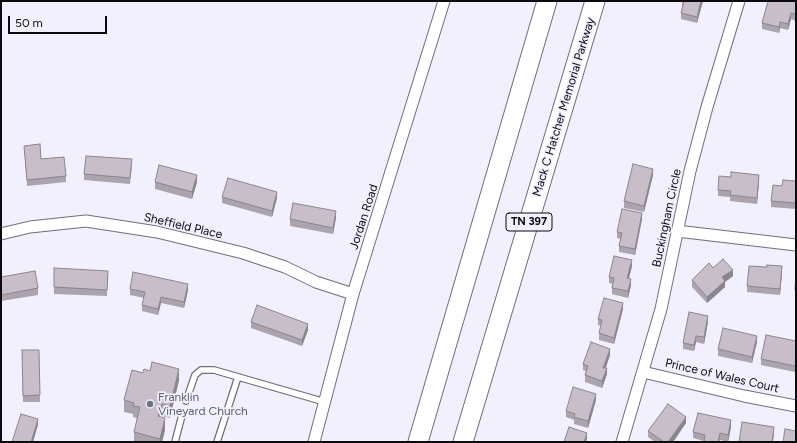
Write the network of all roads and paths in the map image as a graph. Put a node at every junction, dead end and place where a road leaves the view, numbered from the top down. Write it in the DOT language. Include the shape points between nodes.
graph roads {
  1 [pos="444,1"];
  2 [pos="547,1"];
  3 [pos="595,1"];
  4 [pos="739,1"];
  5 [pos="677,231"];
  6 [pos="1,234"];
  7 [pos="796,245"];
  8 [pos="353,294"];
  9 [pos="643,372"];
  10 [pos="238,377"];
  11 [pos="186,401"];
  12 [pos="325,402"];
  13 [pos="796,406"];
  14 [pos="182,415"];
  15 [pos="175,442"];
  16 [pos="217,442"];
  17 [pos="314,442"];
  18 [pos="418,442"];
  19 [pos="464,442"];
  20 [pos="622,442"];
  1 -- 8 [label="street, Jordan Road"];
  2 -- 18 [label="highway"];
  3 -- 19 [label="highway, Mack C Hatcher Memorial Parkway / TN 397"];
  4 -- 5 [label="street, Buckingham Circle" via="707,107"];
  5 -- 7 [label="street"];
  5 -- 9 [label="street, Buckingham Circle" via="661,309"];
  6 -- 8 [label="street, Sheffield Place" via="30,227 86,222 157,232 242,253"];
  8 -- 12 [label="street, Jordan Road"];
  9 -- 13 [label="street, Prince of Wales Court"];
  9 -- 20 [label="street, Buckingham Circle"];
  10 -- 11 [label="lane" via="214,370 201,370 193,378"];
  10 -- 12 [label="lane"];
  10 -- 16 [label="lane"];
  12 -- 17 [label="street, Jordan Road"];
  14 -- 15 [label="lane"];
}
